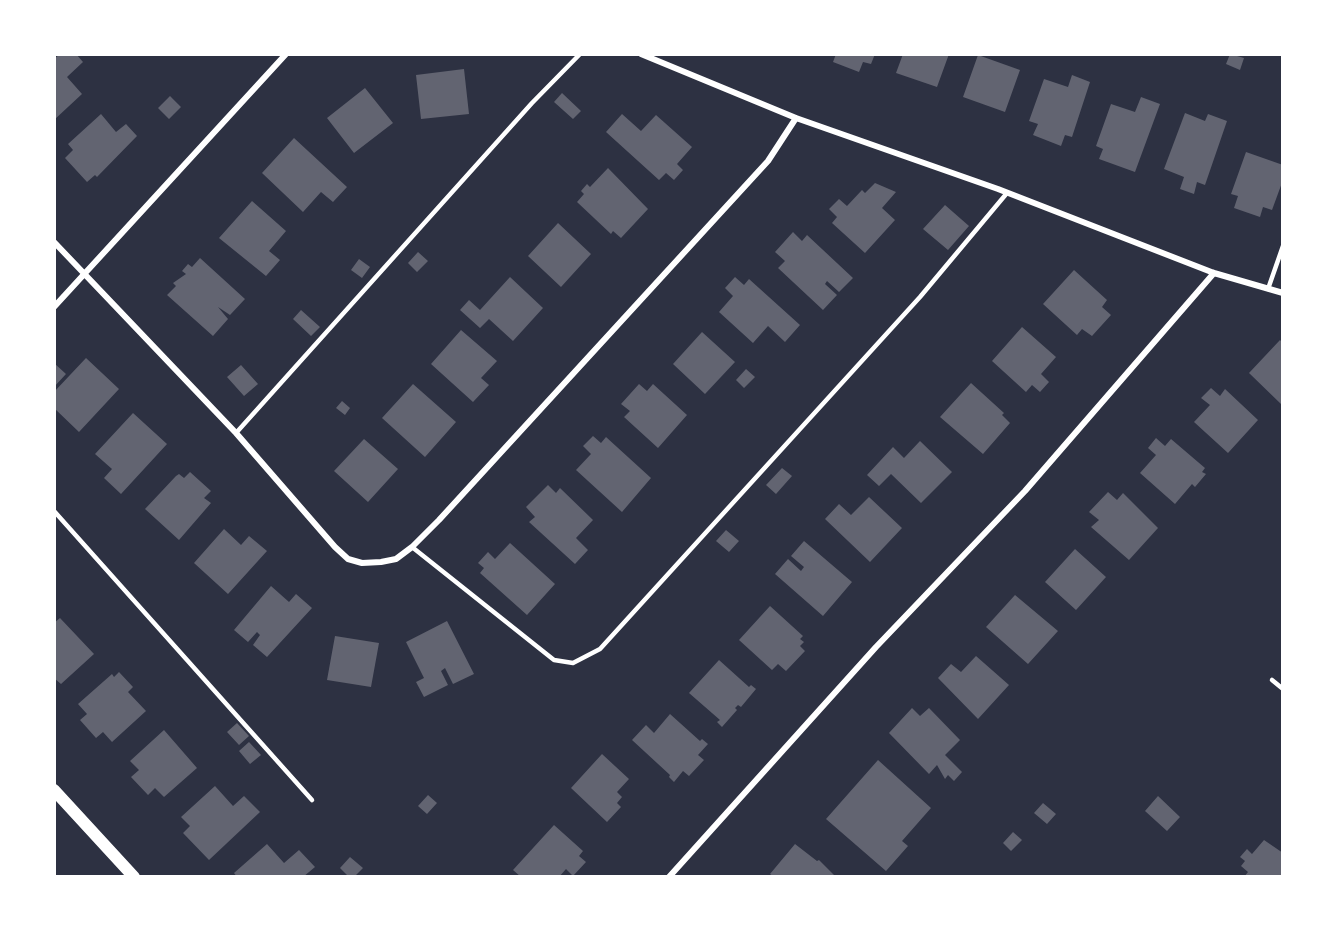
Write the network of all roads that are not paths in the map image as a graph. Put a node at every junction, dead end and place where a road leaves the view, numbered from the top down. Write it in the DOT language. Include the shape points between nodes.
graph roads {
  1 [pos="286,54"];
  2 [pos="580,54"];
  3 [pos="641,54"];
  4 [pos="796,118"];
  5 [pos="1007,193"];
  6 [pos="54,242"];
  7 [pos="1283,246"];
  8 [pos="1214,273"];
  9 [pos="83,274"];
  10 [pos="1268,289"];
  11 [pos="1283,293"];
  12 [pos="54,306"];
  13 [pos="236,433"];
  14 [pos="54,511"];
  15 [pos="412,547"];
  16 [pos="1272,680"];
  17 [pos="1283,689"];
  18 [pos="54,790"];
  19 [pos="312,800"];
  20 [pos="134,877"];
  21 [pos="669,877"];
  1 -- 9 [label="street"];
  2 -- 13 [label="lane"];
  3 -- 4 [label="street"];
  4 -- 5 [label="street"];
  4 -- 15 [label="street" via="768,160"];
  5 -- 8 [label="street"];
  5 -- 15 [label="lane" via="920,297 600,649 573,663 554,660"];
  6 -- 9 [label="street"];
  7 -- 10 [label="lane"];
  8 -- 10 [label="street"];
  8 -- 21 [label="street" via="1025,491 876,648"];
  9 -- 12 [label="street"];
  9 -- 13 [label="street"];
  10 -- 11 [label="street"];
  13 -- 15 [label="street" via="348,559 381,562 396,559"];
  14 -- 19 [label="lane"];
  16 -- 17 [label="lane"];
  18 -- 20 [label="main road"];
}
